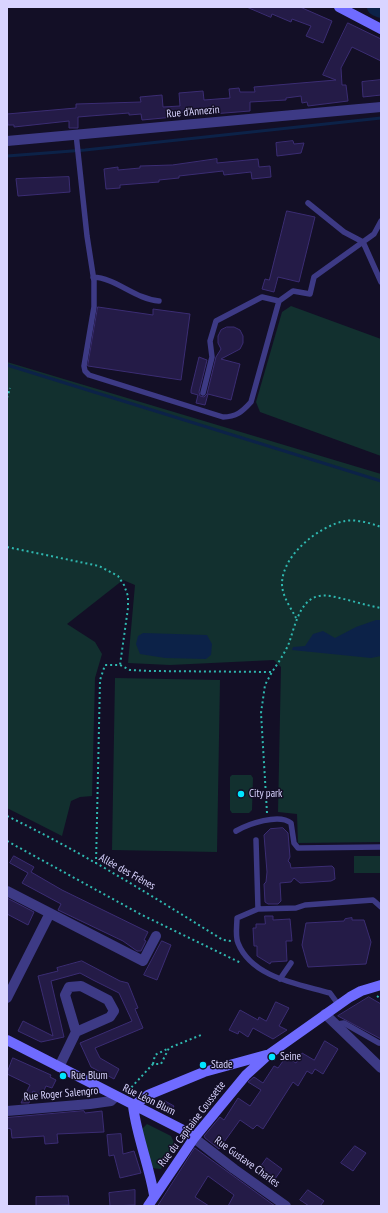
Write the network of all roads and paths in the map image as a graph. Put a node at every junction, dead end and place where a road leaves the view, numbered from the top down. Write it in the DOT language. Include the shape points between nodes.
graph roads {
  1 [pos="339,7"];
  2 [pos="381,29"];
  3 [pos="381,106"];
  4 [pos="76,139"];
  5 [pos="7,141"];
  6 [pos="308,203"];
  7 [pos="381,221"];
  8 [pos="363,242"];
  9 [pos="93,278"];
  10 [pos="381,282"];
  11 [pos="159,301"];
  12 [pos="279,301"];
  13 [pos="10,388"];
  14 [pos="203,393"];
  15 [pos="7,398"];
  16 [pos="381,527"];
  17 [pos="7,546"];
  18 [pos="381,608"];
  19 [pos="296,618"];
  20 [pos="120,665"];
  21 [pos="272,672"];
  22 [pos="7,816"];
  23 [pos="268,821"];
  24 [pos="236,831"];
  25 [pos="256,840"];
  26 [pos="7,842"];
  27 [pos="381,847"];
  28 [pos="96,864"];
  29 [pos="7,891"];
  30 [pos="380,904"];
  31 [pos="258,909"];
  32 [pos="50,914"];
  33 [pos="156,936"];
  34 [pos="238,942"];
  35 [pos="291,962"];
  36 [pos="244,964"];
  37 [pos="280,979"];
  38 [pos="381,985"];
  39 [pos="7,998"];
  40 [pos="338,1004"];
  41 [pos="325,1014"];
  42 [pos="337,1024"];
  43 [pos="76,1032"];
  44 [pos="201,1035"];
  45 [pos="7,1040"];
  46 [pos="379,1043"];
  47 [pos="169,1048"];
  48 [pos="268,1054"];
  49 [pos="153,1064"];
  50 [pos="59,1067"];
  51 [pos="381,1068"];
  52 [pos="115,1097"];
  53 [pos="133,1106"];
  54 [pos="7,1111"];
  55 [pos="194,1138"];
  56 [pos="151,1175"];
  57 [pos="168,1176"];
  58 [pos="154,1196"];
  59 [pos="148,1206"];
  60 [pos="286,1206"];
  1 -- 2 [label="street"];
  3 -- 4 [label="street, Rue d'Annezin"];
  4 -- 5 [label="street, Rue d'Annezin"];
  4 -- 9 [label="lane"];
  6 -- 8 [label="lane" via="344,232"];
  7 -- 8 [label="lane" via="374,234"];
  8 -- 10 [label="lane"];
  8 -- 12 [label="lane" via="314,277 310,294 293,291"];
  9 -- 11 [label="lane" via="108,281 136,296"];
  9 -- 12 [label="lane" via="94,306 85,371 98,378 223,417 242,413 251,402"];
  12 -- 14 [label="lane" via="262,297 216,321 210,341 212,357"];
  13 -- 15 [label="path"];
  16 -- 19 [label="path" via="358,521 345,521 330,526 299,546 286,569 282,584"];
  17 -- 20 [label="path" via="99,566 118,576 128,596"];
  18 -- 19 [label="path" via="329,596 318,597 303,605"];
  19 -- 21 [label="path" via="288,644"];
  20 -- 21 [label="path" via="130,670 150,671"];
  20 -- 28 [label="path" via="105,665 100,680"];
  21 -- 23 [label="path" via="265,685 261,713"];
  22 -- 28 [label="path, Allée des Frênes"];
  23 -- 24 [label="lane" via="248,824"];
  23 -- 27 [label="lane" via="288,820 298,848"];
  25 -- 31 [label="lane"];
  26 -- 36 [label="path" via="142,915"];
  28 -- 34 [label="path, Allée des Frênes" via="143,890 222,940"];
  29 -- 32 [label="street"];
  30 -- 31 [label="lane" via="373,900"];
  31 -- 34 [label="lane" via="237,918"];
  32 -- 33 [label="street" via="143,961"];
  32 -- 39 [label="street"];
  34 -- 37 [label="lane" via="250,959"];
  35 -- 37 [label="lane"];
  37 -- 40 [label="lane" via="330,992"];
  38 -- 40 [label="street, Rue du Capitaine Coussette" via="361,990"];
  40 -- 41 [label="street, Rue du Capitaine Coussette"];
  41 -- 42 [label="street"];
  41 -- 48 [label="street, Rue du Capitaine Coussette"];
  42 -- 46 [label="lane" via="344,1023"];
  42 -- 51 [label="street"];
  43 -- 43 [label="street" via="110,1017 114,1011 108,1000 81,986 69,987 66,995"];
  43 -- 50 [label="street"];
  44 -- 47 [label="path"];
  45 -- 50 [label="street, Rue Léon Blum"];
  47 -- 49 [label="path" via="156,1055"];
  47 -- 49 [label="path" via="161,1064"];
  48 -- 53 [label="street" via="204,1072 148,1094"];
  48 -- 55 [label="street, Rue du Capitaine Coussette" via="239,1082"];
  49 -- 53 [label="path" via="128,1091"];
  50 -- 52 [label="street, Rue Léon Blum"];
  52 -- 53 [label="street, Rue Léon Blum"];
  52 -- 54 [label="street, Rue Roger Salengro" via="111,1101 90,1104"];
  53 -- 55 [label="street, Rue Léon Blum" via="185,1131"];
  53 -- 56 [label="street" via="137,1133"];
  55 -- 57 [label="street, Rue du Capitaine Coussette"];
  55 -- 60 [label="street, Rue Gustave Charles"];
  56 -- 57 [label="street" via="157,1178"];
  56 -- 58 [label="street"];
  57 -- 58 [label="street, Rue du Capitaine Coussette"];
  58 -- 59 [label="street, Rue du Capitaine Coussette"];
}
